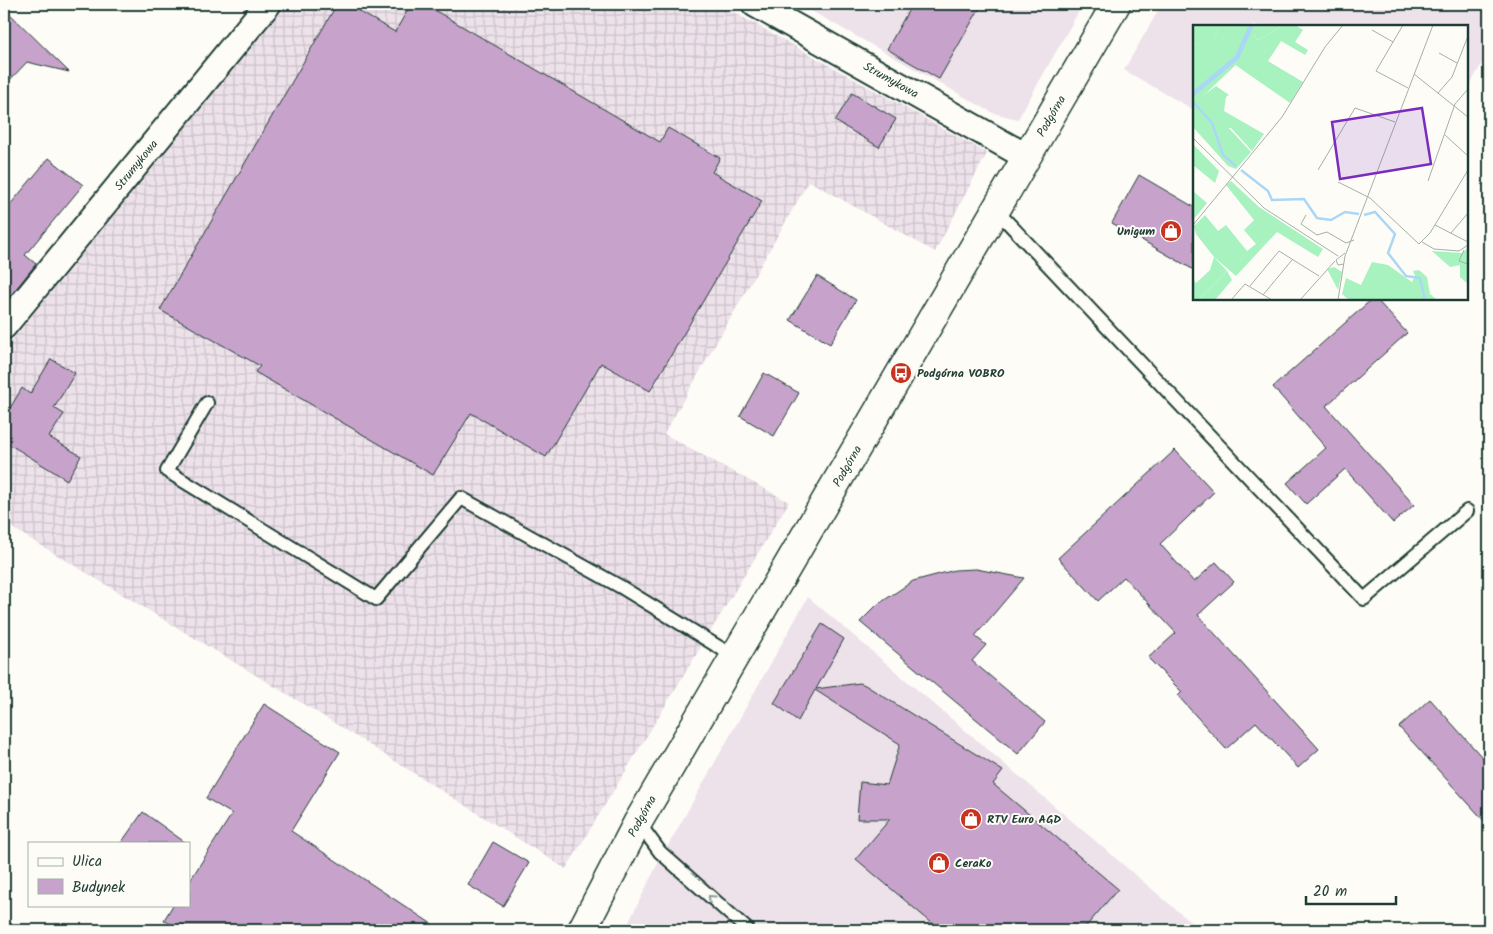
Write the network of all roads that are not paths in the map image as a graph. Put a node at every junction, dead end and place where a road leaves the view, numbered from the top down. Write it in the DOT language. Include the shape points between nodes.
graph roads {
  1 [pos="268,4"];
  2 [pos="755,4"];
  3 [pos="1116,4"];
  4 [pos="1027,157"];
  5 [pos="996,210"];
  6 [pos="4,326"];
  7 [pos="207,403"];
  8 [pos="1468,511"];
  9 [pos="735,657"];
  10 [pos="638,822"];
  11 [pos="582,930"];
  12 [pos="748,930"];
  1 -- 6 [label="street, Strumykowa"];
  2 -- 4 [label="street, Strumykowa"];
  3 -- 4 [label="main road, Podgórna"];
  4 -- 5 [label="main road, Podgórna"];
  5 -- 8 [label="lane" via="1364,599"];
  5 -- 9 [label="main road, Podgórna"];
  7 -- 9 [label="lane" via="167,471 376,599 460,498 621,587"];
  9 -- 10 [label="main road, Podgórna"];
  10 -- 11 [label="main road, Podgórna"];
  12 -- 10 [label="lane, one-way" via="660,852"];
}
